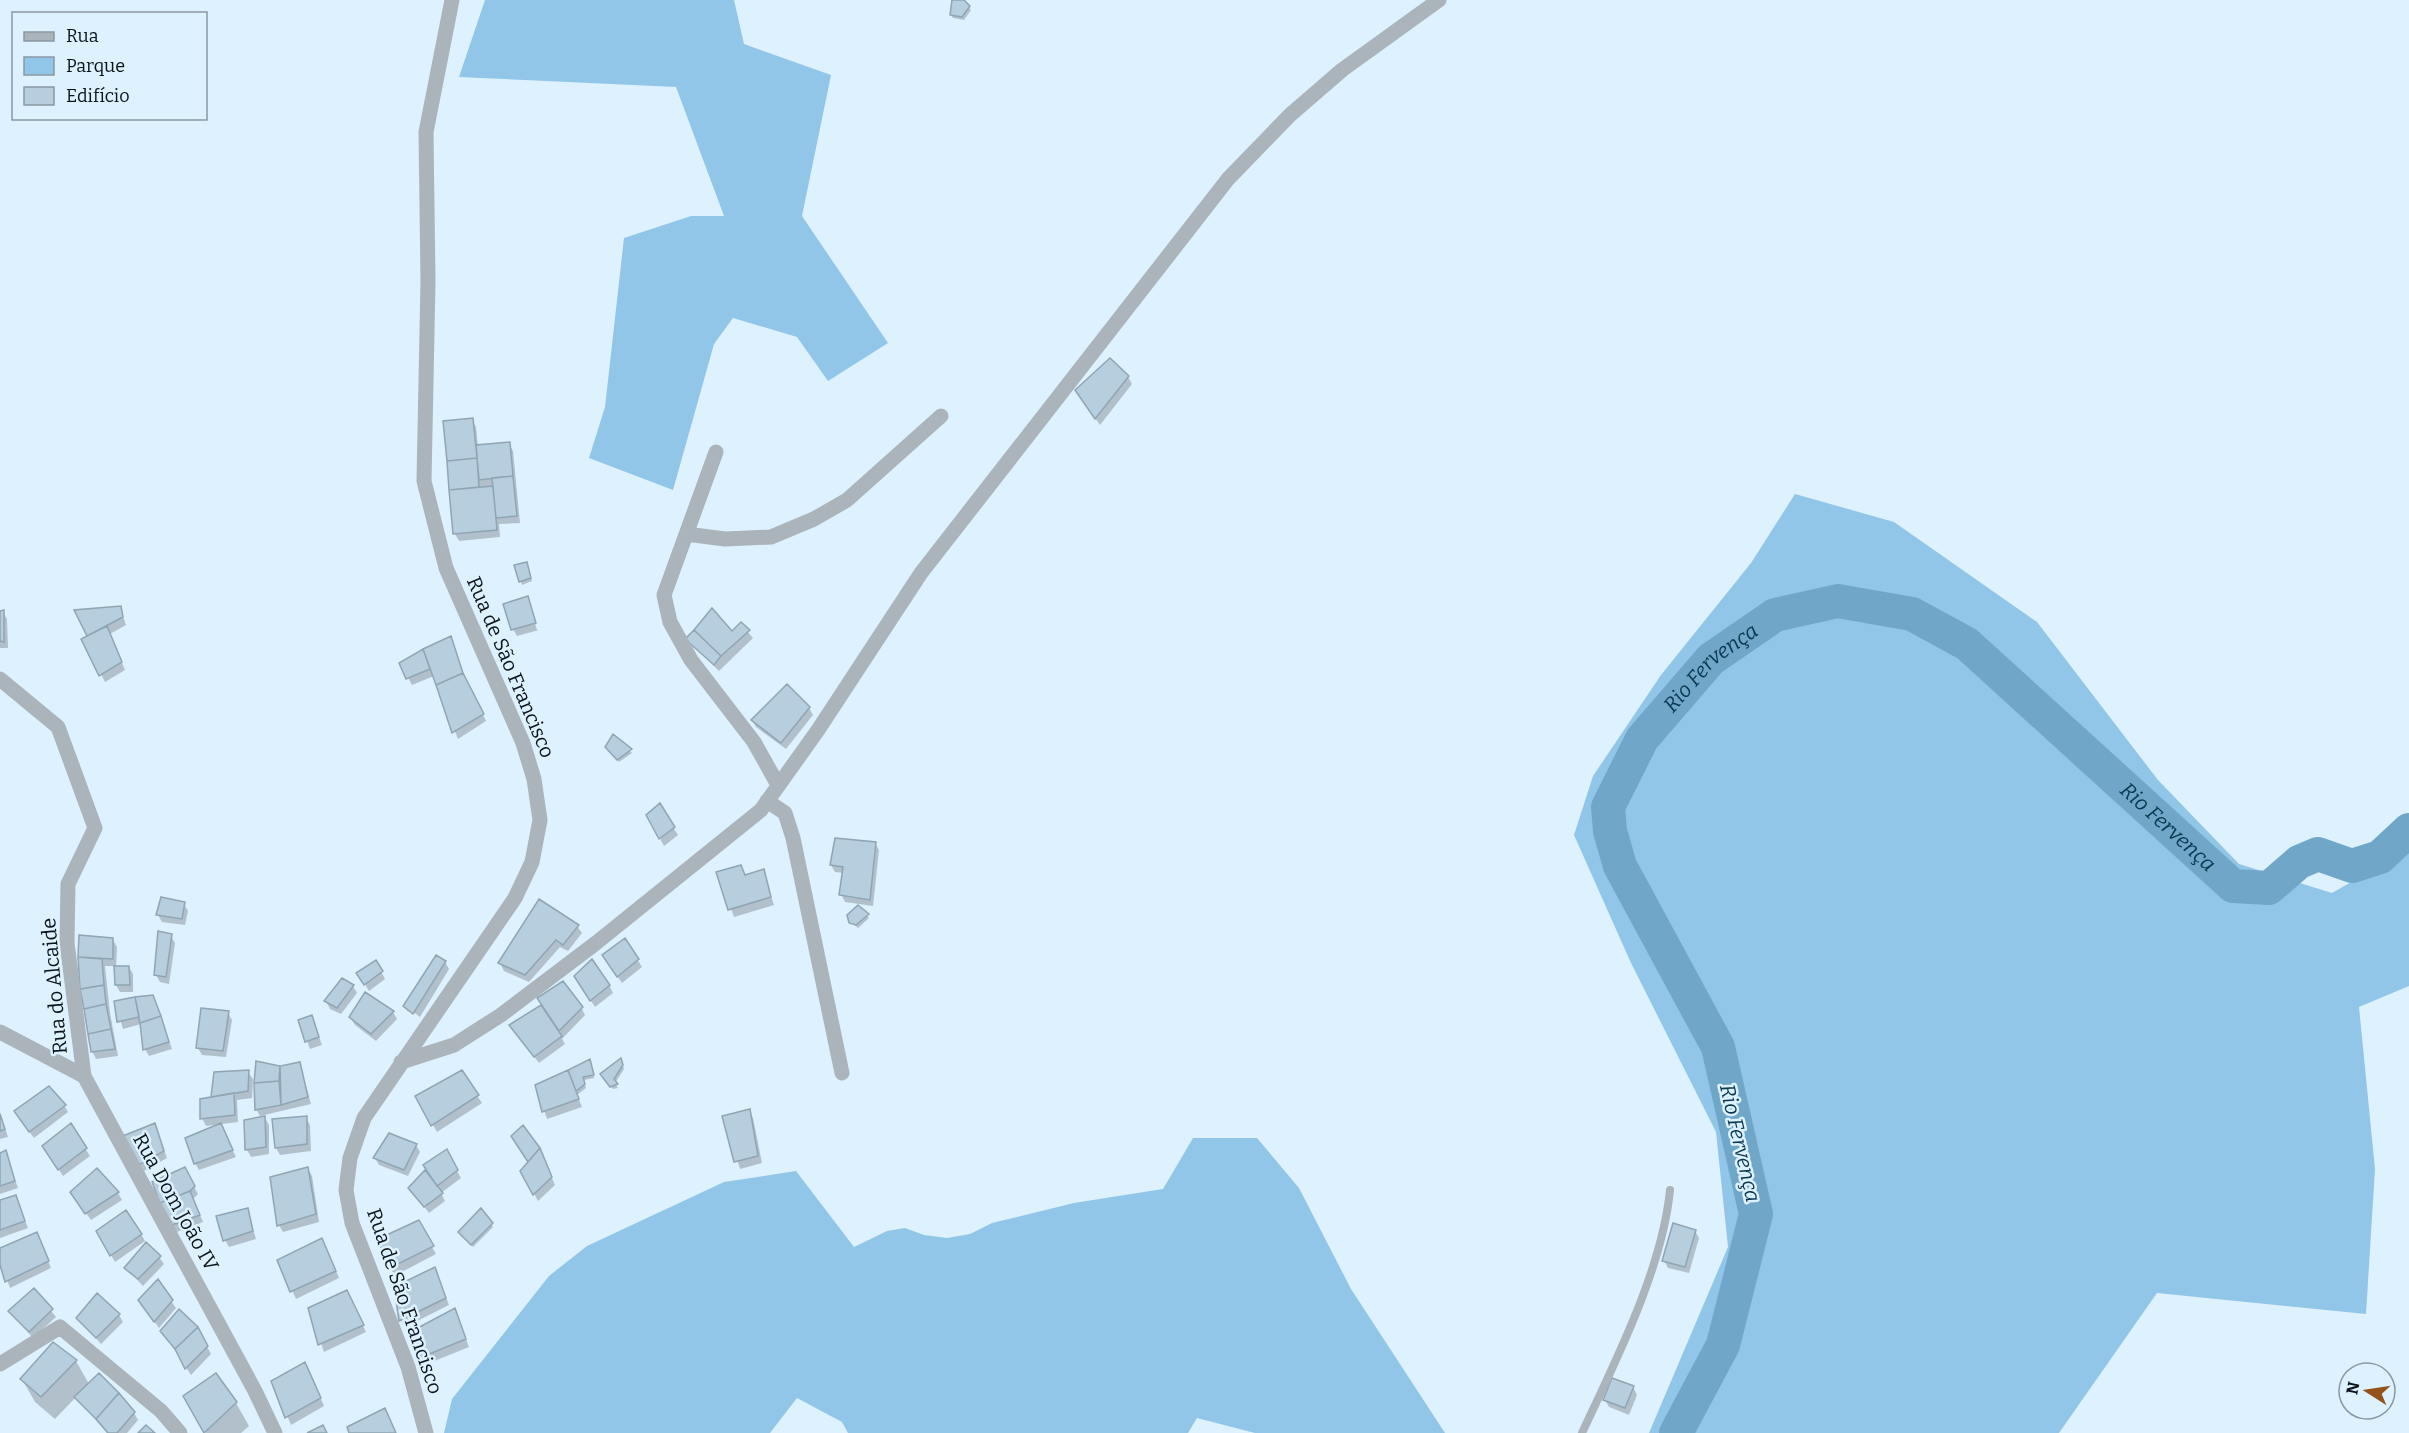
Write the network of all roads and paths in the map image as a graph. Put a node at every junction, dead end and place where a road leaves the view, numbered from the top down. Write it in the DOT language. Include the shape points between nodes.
graph roads {
  1 [pos="452,0"];
  2 [pos="1439,0"];
  3 [pos="941,416"];
  4 [pos="717,452"];
  5 [pos="686,534"];
  6 [pos="0,679"];
  7 [pos="778,785"];
  8 [pos="767,801"];
  9 [pos="0,1032"];
  10 [pos="401,1062"];
  11 [pos="842,1073"];
  12 [pos="84,1076"];
  13 [pos="1670,1190"];
  14 [pos="0,1364"];
  15 [pos="180,1433"];
  16 [pos="275,1433"];
  17 [pos="426,1433"];
  18 [pos="1582,1433"];
  1 -- 10 [label="street, Rua de São Francisco" via="426,132 424,481 446,568 523,743 540,820 532,862 515,898"];
  2 -- 7 [label="street" via="1333,78 1290,115 1228,179 921,573"];
  3 -- 5 [label="street" via="847,500 814,519 771,537 725,539"];
  4 -- 5 [label="street"];
  5 -- 7 [label="street" via="664,595 670,622 691,660 754,742"];
  6 -- 12 [label="street, Rua do Alcaide" via="58,727 95,828 68,884 67,943"];
  7 -- 8 [label="street"];
  8 -- 10 [label="street" via="761,810 596,943 501,1015 454,1045"];
  8 -- 11 [label="street" via="785,813 793,838"];
  9 -- 12 [label="street"];
  10 -- 17 [label="street, Rua de São Francisco" via="364,1118 350,1158 346,1190 352,1223 408,1367"];
  12 -- 16 [label="street, Rua Dom João IV"];
  13 -- 18 [label="lane" via="1657,1256"];
  14 -- 15 [label="street" via="60,1327 161,1411"];
}
